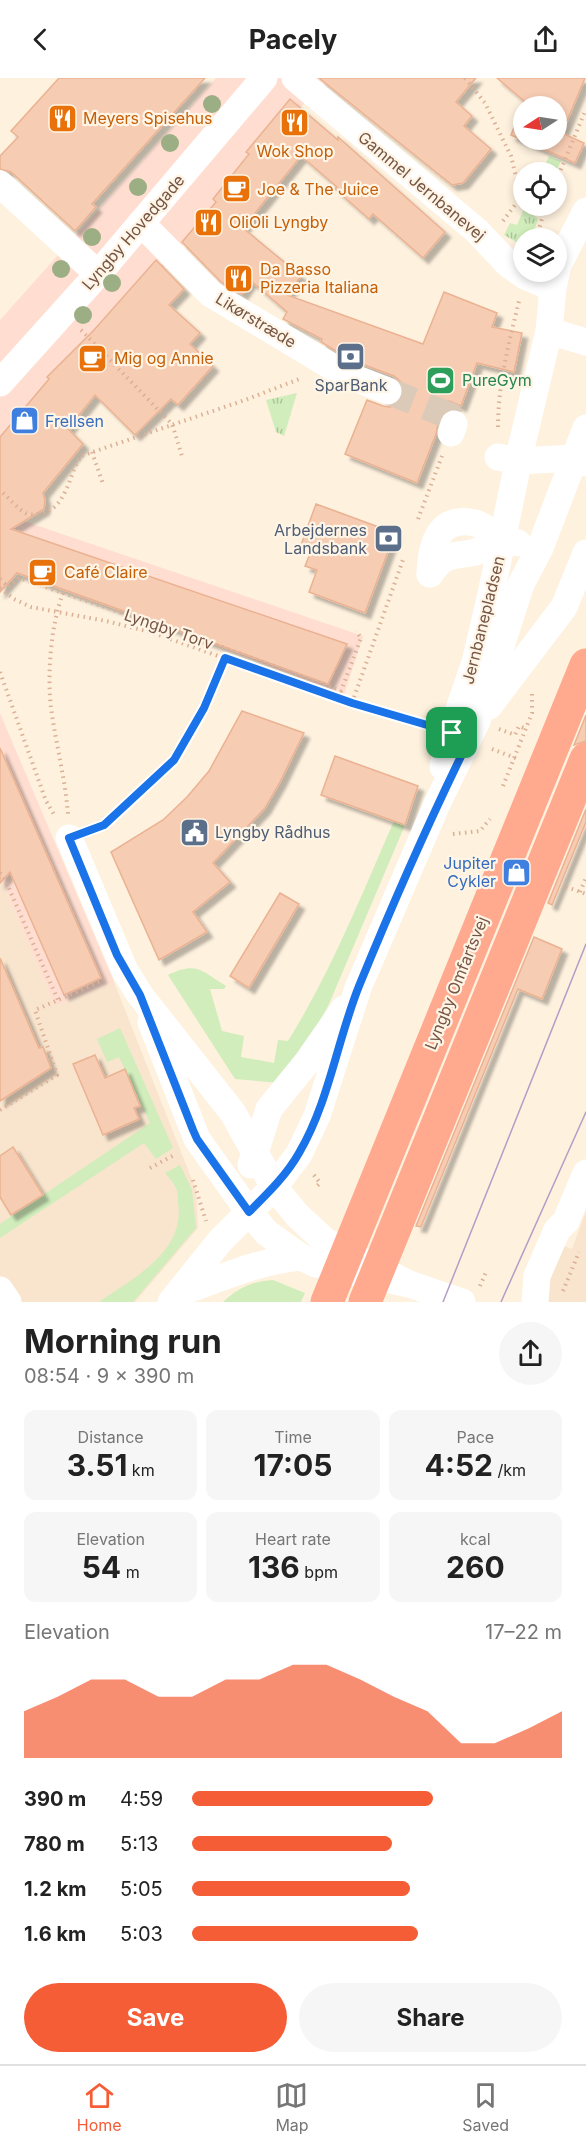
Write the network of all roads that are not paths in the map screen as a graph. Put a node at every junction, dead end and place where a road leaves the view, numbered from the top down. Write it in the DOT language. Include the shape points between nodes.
graph roads {
  1 [pos="264,78"];
  2 [pos="295,78"];
  3 [pos="0,184"];
  4 [pos="586,211"];
  5 [pos="141,223"];
  6 [pos="98,274"];
  7 [pos="553,288"];
  8 [pos="549,331"];
  9 [pos="586,342"];
  10 [pos="0,383"];
  11 [pos="388,391"];
  12 [pos="586,428"];
  13 [pos="508,459"];
  14 [pos="580,460"];
  15 [pos="503,540"];
  16 [pos="540,548"];
  17 [pos="586,553"];
  18 [pos="586,665"];
  19 [pos="466,731"];
  20 [pos="586,759"];
  21 [pos="69,838"];
  22 [pos="358,988"];
  23 [pos="140,995"];
  24 [pos="255,1155"];
  25 [pos="586,1173"];
  26 [pos="274,1187"];
  27 [pos="243,1205"];
  28 [pos="301,1257"];
  29 [pos="409,1284"];
  30 [pos="0,1290"];
  31 [pos="175,1297"];
  32 [pos="9,1302"];
  33 [pos="327,1302"];
  34 [pos="365,1302"];
  35 [pos="462,1302"];
  36 [pos="535,1302"];
  1 -- 5 [label="street, Lyngby Hovedgade"];
  2 -- 7 [label="street, Gammel Jernbanevej" via="488,241 509,265"];
  3 -- 6 [label="street"];
  4 -- 7 [label="street, Jernbanepladsen" via="558,265"];
  5 -- 6 [label="street, Lyngby Hovedgade"];
  5 -- 11 [label="street, Likørstræde" via="211,294 353,378"];
  6 -- 10 [label="street, Lyngby Hovedgade"];
  7 -- 8 [label="street, Jernbanepladsen"];
  8 -- 9 [label="street"];
  8 -- 13 [label="street, Jernbanepladsen"];
  12 -- 14 [label="street, Jernbanepladsen"];
  13 -- 14 [label="street"];
  13 -- 15 [label="street, Jernbanepladsen"];
  14 -- 16 [label="street, Jernbanepladsen"];
  15 -- 16 [label="street, Jernbanepladsen"];
  15 -- 19 [label="street, Jernbanepladsen" via="475,662"];
  16 -- 19 [label="street, Jernbanepladsen" via="521,584"];
  17 -- 19 [label="street, Jernbanepladsen" via="564,607"];
  18 -- 33 [label="highway, Lyngby Omfartsvej"];
  19 -- 22 [label="street, Jernbanepladsen"];
  20 -- 34 [label="highway"];
  21 -- 23 [label="street" via="125,971"];
  22 -- 24 [label="street, Jernbanepladsen" via="269,1109"];
  22 -- 26 [label="street, Jernbanepladsen" via="317,1116 299,1154"];
  23 -- 24 [label="street" via="233,1113"];
  23 -- 27 [label="street" via="197,1139"];
  24 -- 26 [label="street"];
  24 -- 27 [label="street, Jernbanepladsen"];
  25 -- 36 [label="street" via="537,1276"];
  26 -- 27 [label="street, Jernbanepladsen"];
  26 -- 29 [label="street" via="325,1241"];
  27 -- 28 [label="street" via="267,1233"];
  27 -- 31 [label="street, Jernbanepladsen" via="213,1231"];
  28 -- 29 [label="street" via="316,1264"];
  28 -- 31 [label="street" via="254,1265"];
  29 -- 35 [label="street"];
  30 -- 32 [label="street"];
}
